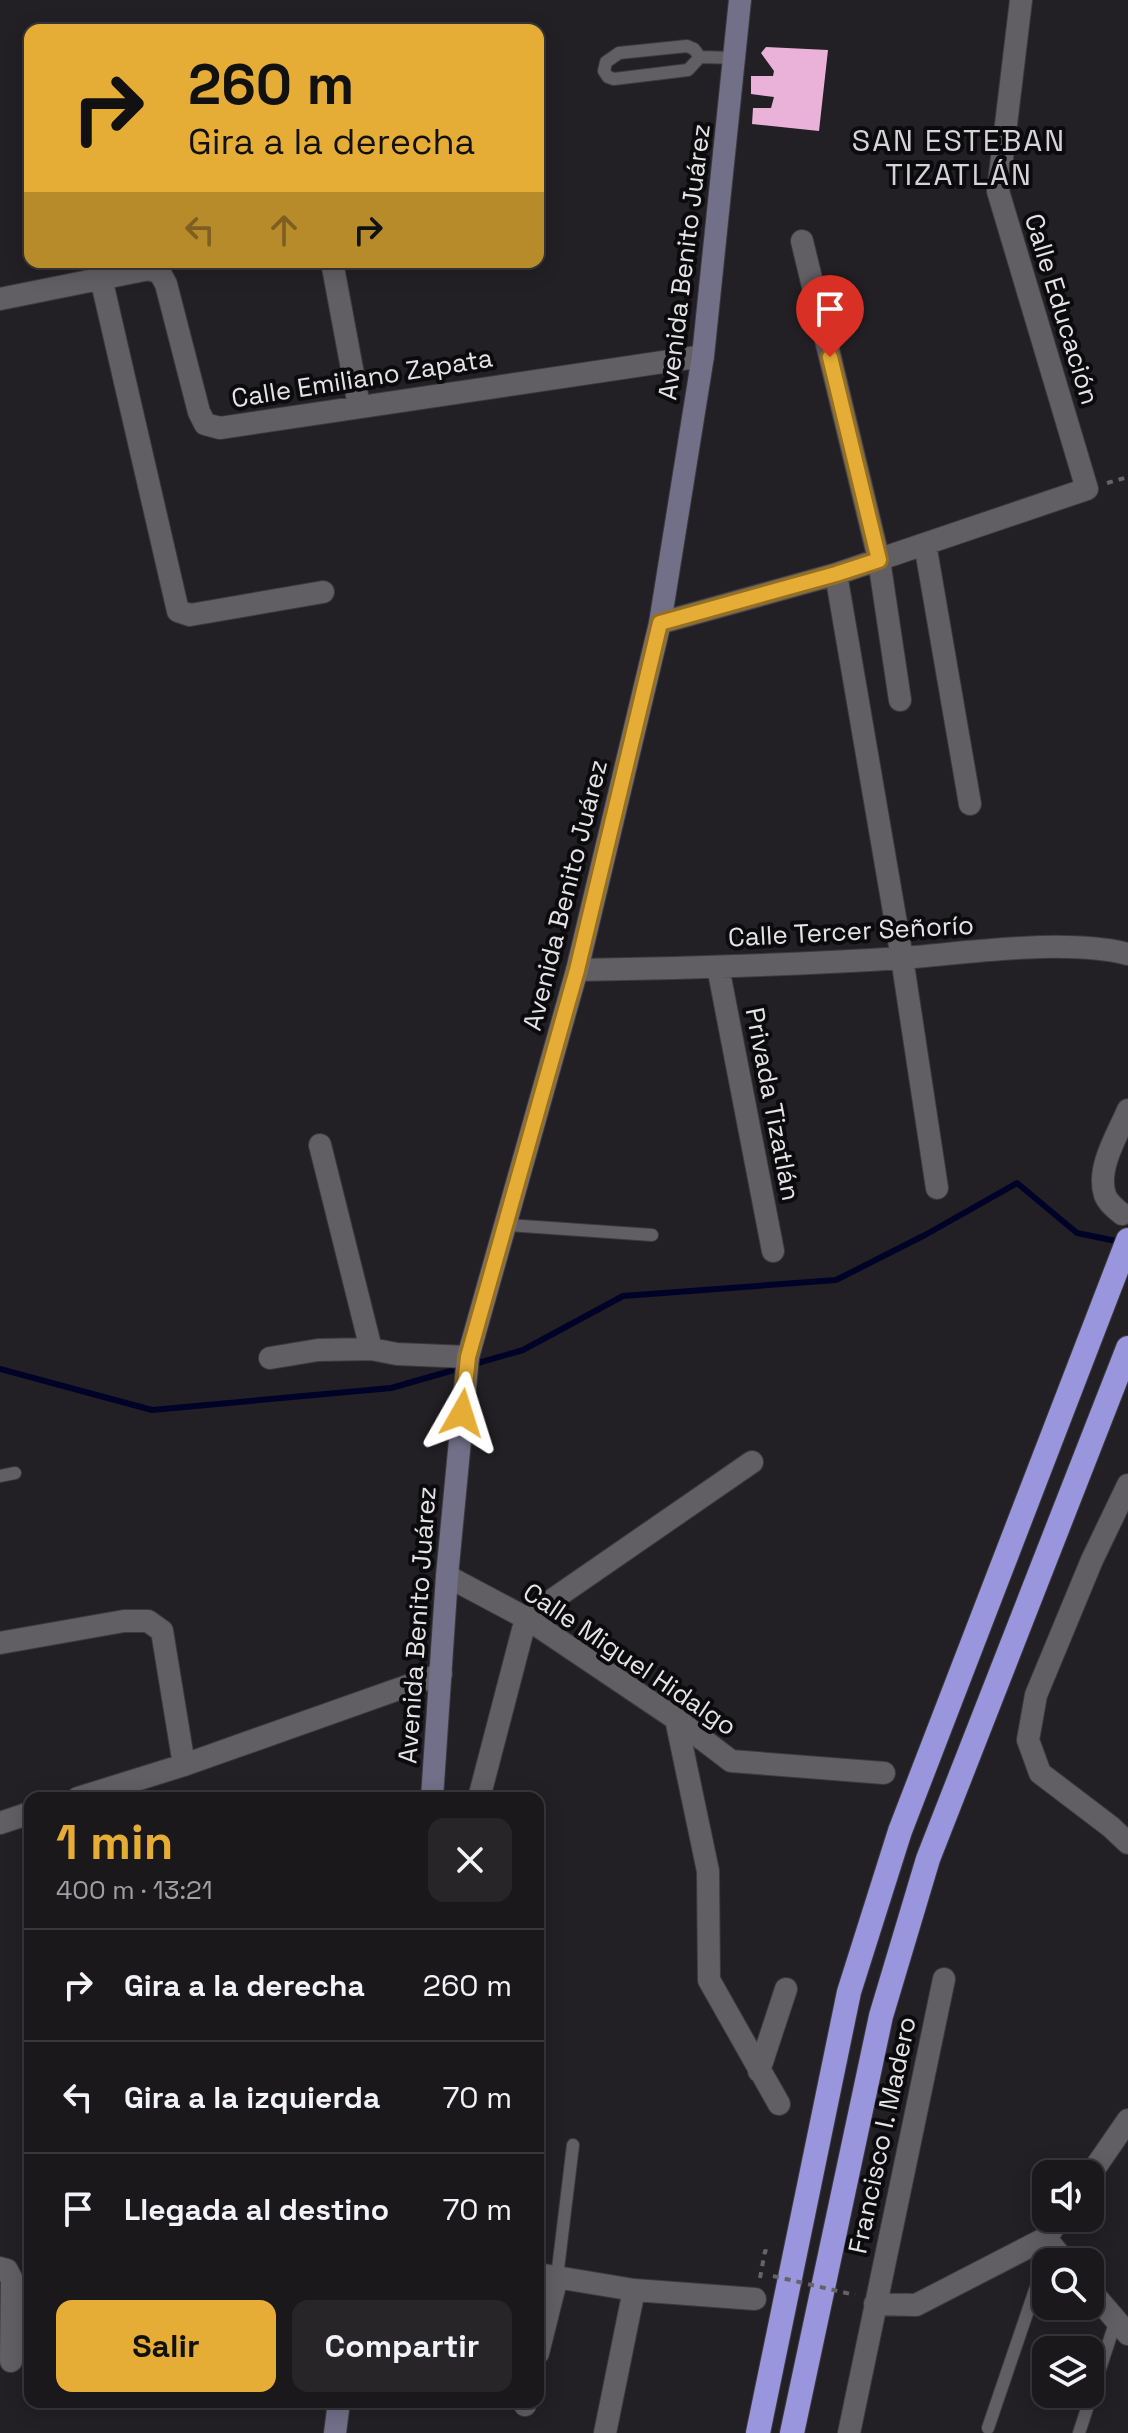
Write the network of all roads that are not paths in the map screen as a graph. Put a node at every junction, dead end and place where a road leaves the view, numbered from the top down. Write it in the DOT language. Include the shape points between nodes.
graph roads {
  1 [pos="740,0"];
  2 [pos="1021,0"];
  3 [pos="700,57"];
  4 [pos="736,58"];
  5 [pos="802,241"];
  6 [pos="333,268"];
  7 [pos="101,278"];
  8 [pos="0,299"];
  9 [pos="703,356"];
  10 [pos="359,406"];
  11 [pos="925,544"];
  12 [pos="879,560"];
  13 [pos="836,574"];
  14 [pos="323,592"];
  15 [pos="660,623"];
  16 [pos="900,700"];
  17 [pos="970,804"];
  18 [pos="1128,954"];
  19 [pos="902,958"];
  20 [pos="718,967"];
  21 [pos="577,970"];
  22 [pos="1128,1110"];
  23 [pos="320,1145"];
  24 [pos="937,1188"];
  25 [pos="1122,1214"];
  26 [pos="507,1225"];
  27 [pos="652,1235"];
  28 [pos="1128,1240"];
  29 [pos="773,1251"];
  30 [pos="1128,1348"];
  31 [pos="371,1349"];
  32 [pos="468,1357"];
  33 [pos="270,1358"];
  34 [pos="752,1462"];
  35 [pos="15,1473"];
  36 [pos="0,1476"];
  37 [pos="1128,1485"];
  38 [pos="447,1576"];
  39 [pos="526,1618"];
  40 [pos="0,1643"];
  41 [pos="441,1674"];
  42 [pos="676,1719"];
  43 [pos="184,1765"];
  44 [pos="884,1773"];
  45 [pos="97,1792"];
  46 [pos="432,1792"];
  47 [pos="481,1792"];
  48 [pos="24,1815"];
  49 [pos="0,1823"];
  50 [pos="1128,1843"];
  51 [pos="944,1979"];
  52 [pos="786,1989"];
  53 [pos="759,2071"];
  54 [pos="779,2104"];
  55 [pos="1128,2120"];
  56 [pos="573,2145"];
  57 [pos="1100,2160"];
  58 [pos="1032,2262"];
  59 [pos="0,2268"];
  60 [pos="548,2275"];
  61 [pos="634,2290"];
  62 [pos="755,2299"];
  63 [pos="865,2299"];
  64 [pos="1032,2299"];
  65 [pos="544,2306"];
  66 [pos="1104,2306"];
  67 [pos="1122,2327"];
  68 [pos="14,2361"];
  69 [pos="338,2408"];
  70 [pos="988,2428"];
  71 [pos="335,2433"];
  72 [pos="605,2433"];
  73 [pos="758,2433"];
  74 [pos="792,2433"];
  75 [pos="849,2433"];
  76 [pos="1079,2433"];
  1 -- 4 [label="main road, Avenida Benito Juárez"];
  2 -- 11 [label="street, Calle Educación" via="998,191 1087,489"];
  3 -- 3 [label="lane" via="687,46 619,53 606,62 604,71 614,79 688,70"];
  3 -- 4 [label="lane"];
  4 -- 9 [label="main road, Avenida Benito Juárez"];
  5 -- 12 [label="street"];
  6 -- 10 [label="street"];
  7 -- 8 [label="street, Calle Emiliano Zapata"];
  7 -- 10 [label="street, Calle Emiliano Zapata" via="149,269 160,273 205,424 220,428"];
  7 -- 14 [label="street" via="178,611 190,615"];
  9 -- 10 [label="street, Calle Emiliano Zapata"];
  9 -- 15 [label="main road, Avenida Benito Juárez"];
  11 -- 12 [label="street"];
  11 -- 17 [label="street"];
  12 -- 13 [label="street"];
  12 -- 16 [label="street"];
  13 -- 15 [label="street"];
  13 -- 19 [label="street"];
  15 -- 21 [label="main road, Avenida Benito Juárez"];
  18 -- 19 [label="street, Calle Tercer Señorío" via="1101,948 1033,948"];
  19 -- 20 [label="street, Calle Tercer Señorío"];
  19 -- 24 [label="street"];
  20 -- 21 [label="street, Calle Tercer Señorío"];
  20 -- 29 [label="street, Privada Tizatlán"];
  21 -- 26 [label="main road, Avenida Benito Juárez"];
  22 -- 25 [label="street" via="1103,1179 1105,1194"];
  23 -- 31 [label="street"];
  26 -- 27 [label="lane"];
  26 -- 32 [label="main road, Avenida Benito Juárez"];
  28 -- 73 [label="highway" via="905,1817 849,1992"];
  30 -- 74 [label="highway" via="928,1859 881,2016"];
  31 -- 32 [label="street"];
  31 -- 33 [label="street"];
  32 -- 38 [label="main road, Avenida Benito Juárez"];
  34 -- 39 [label="street"];
  35 -- 36 [label="lane"];
  37 -- 50 [label="street" via="1036,1695 1028,1740 1040,1773"];
  38 -- 39 [label="street, Calle Miguel Hidalgo"];
  38 -- 41 [label="main road, Avenida Benito Juárez"];
  39 -- 42 [label="street, Calle Miguel Hidalgo"];
  39 -- 47 [label="street"];
  40 -- 43 [label="street" via="148,1621 162,1631"];
  41 -- 43 [label="street"];
  41 -- 46 [label="main road, Avenida Benito Juárez"];
  42 -- 44 [label="street, Calle Miguel Hidalgo" via="731,1761"];
  42 -- 53 [label="street" via="708,1871 709,1980"];
  43 -- 45 [label="street"];
  48 -- 49 [label="street"];
  51 -- 63 [label="street, Francisco I. Madero"];
  52 -- 53 [label="street"];
  53 -- 54 [label="street"];
  55 -- 57 [label="street"];
  56 -- 60 [label="lane"];
  58 -- 63 [label="street" via="916,2305"];
  59 -- 68 [label="street" via="12,2280"];
  60 -- 61 [label="street"];
  60 -- 65 [label="street"];
  61 -- 62 [label="street"];
  61 -- 72 [label="street"];
  63 -- 75 [label="street, Francisco I. Madero"];
  64 -- 70 [label="lane"];
  66 -- 67 [label="street"];
  67 -- 76 [label="lane"];
  69 -- 71 [label="main road"];
}
